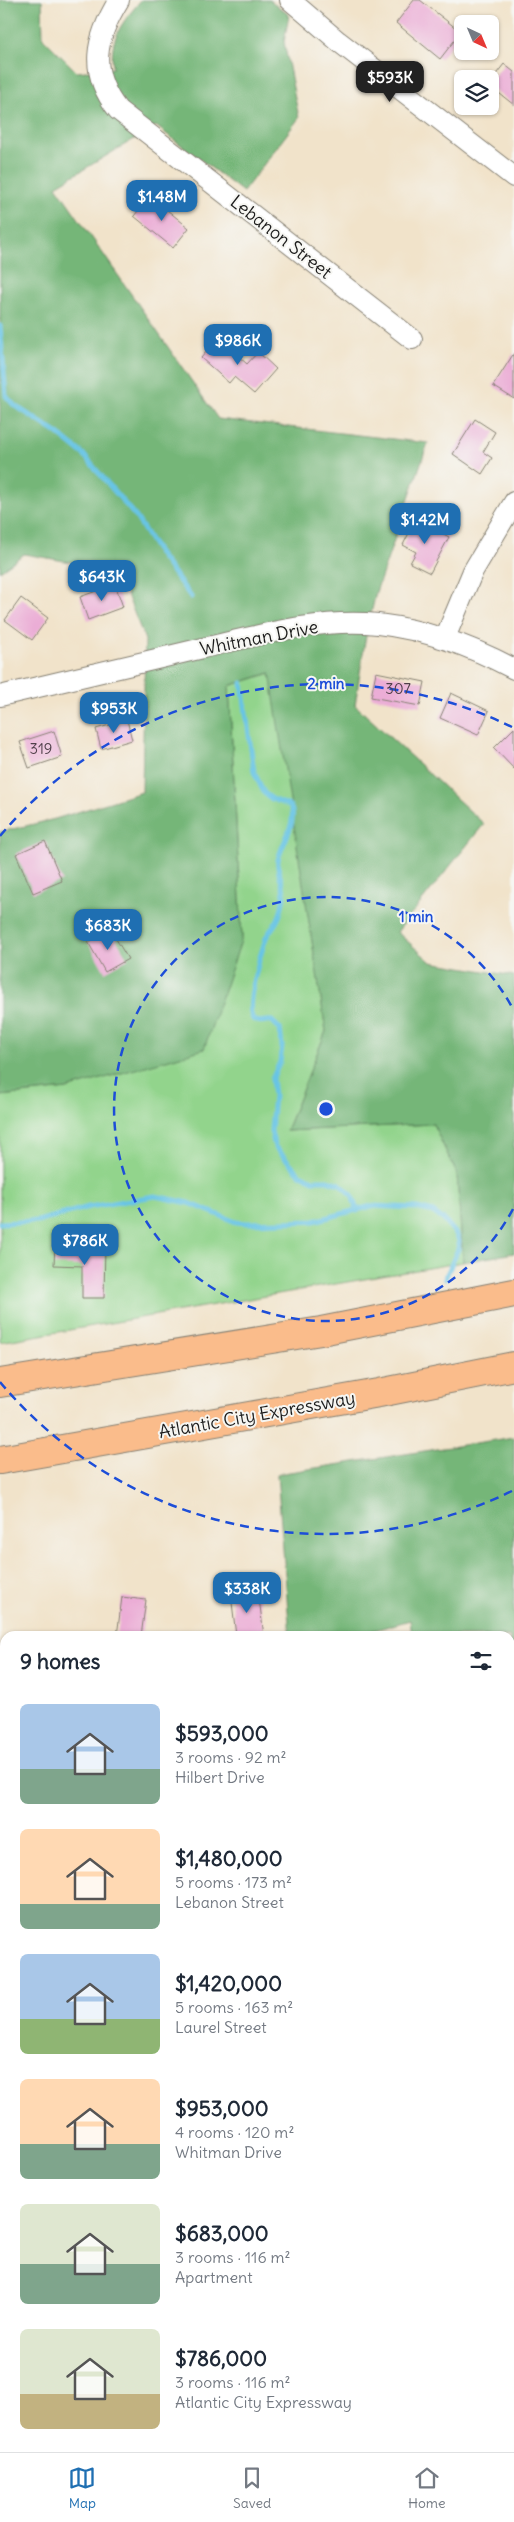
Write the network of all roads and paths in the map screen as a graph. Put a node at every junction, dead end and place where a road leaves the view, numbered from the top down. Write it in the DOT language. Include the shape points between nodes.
graph roads {
  1 [pos="119,0"];
  2 [pos="290,0"];
  3 [pos="514,178"];
  4 [pos="412,339"];
  5 [pos="514,502"];
  6 [pos="445,638"];
  7 [pos="514,669"];
  8 [pos="0,696"];
  9 [pos="514,1293"];
  10 [pos="514,1366"];
  11 [pos="0,1383"];
  12 [pos="0,1460"];
  1 -- 4 [label="street, Lebanon Street" via="101,36 98,55 101,81 118,110"];
  2 -- 3 [label="street"];
  5 -- 6 [label="street" via="472,570"];
  6 -- 7 [label="street, Whitman Drive"];
  6 -- 8 [label="street, Whitman Drive" via="368,624 288,629"];
  9 -- 11 [label="highway" via="321,1330"];
  10 -- 12 [label="highway, Atlantic City Expressway"];
}
